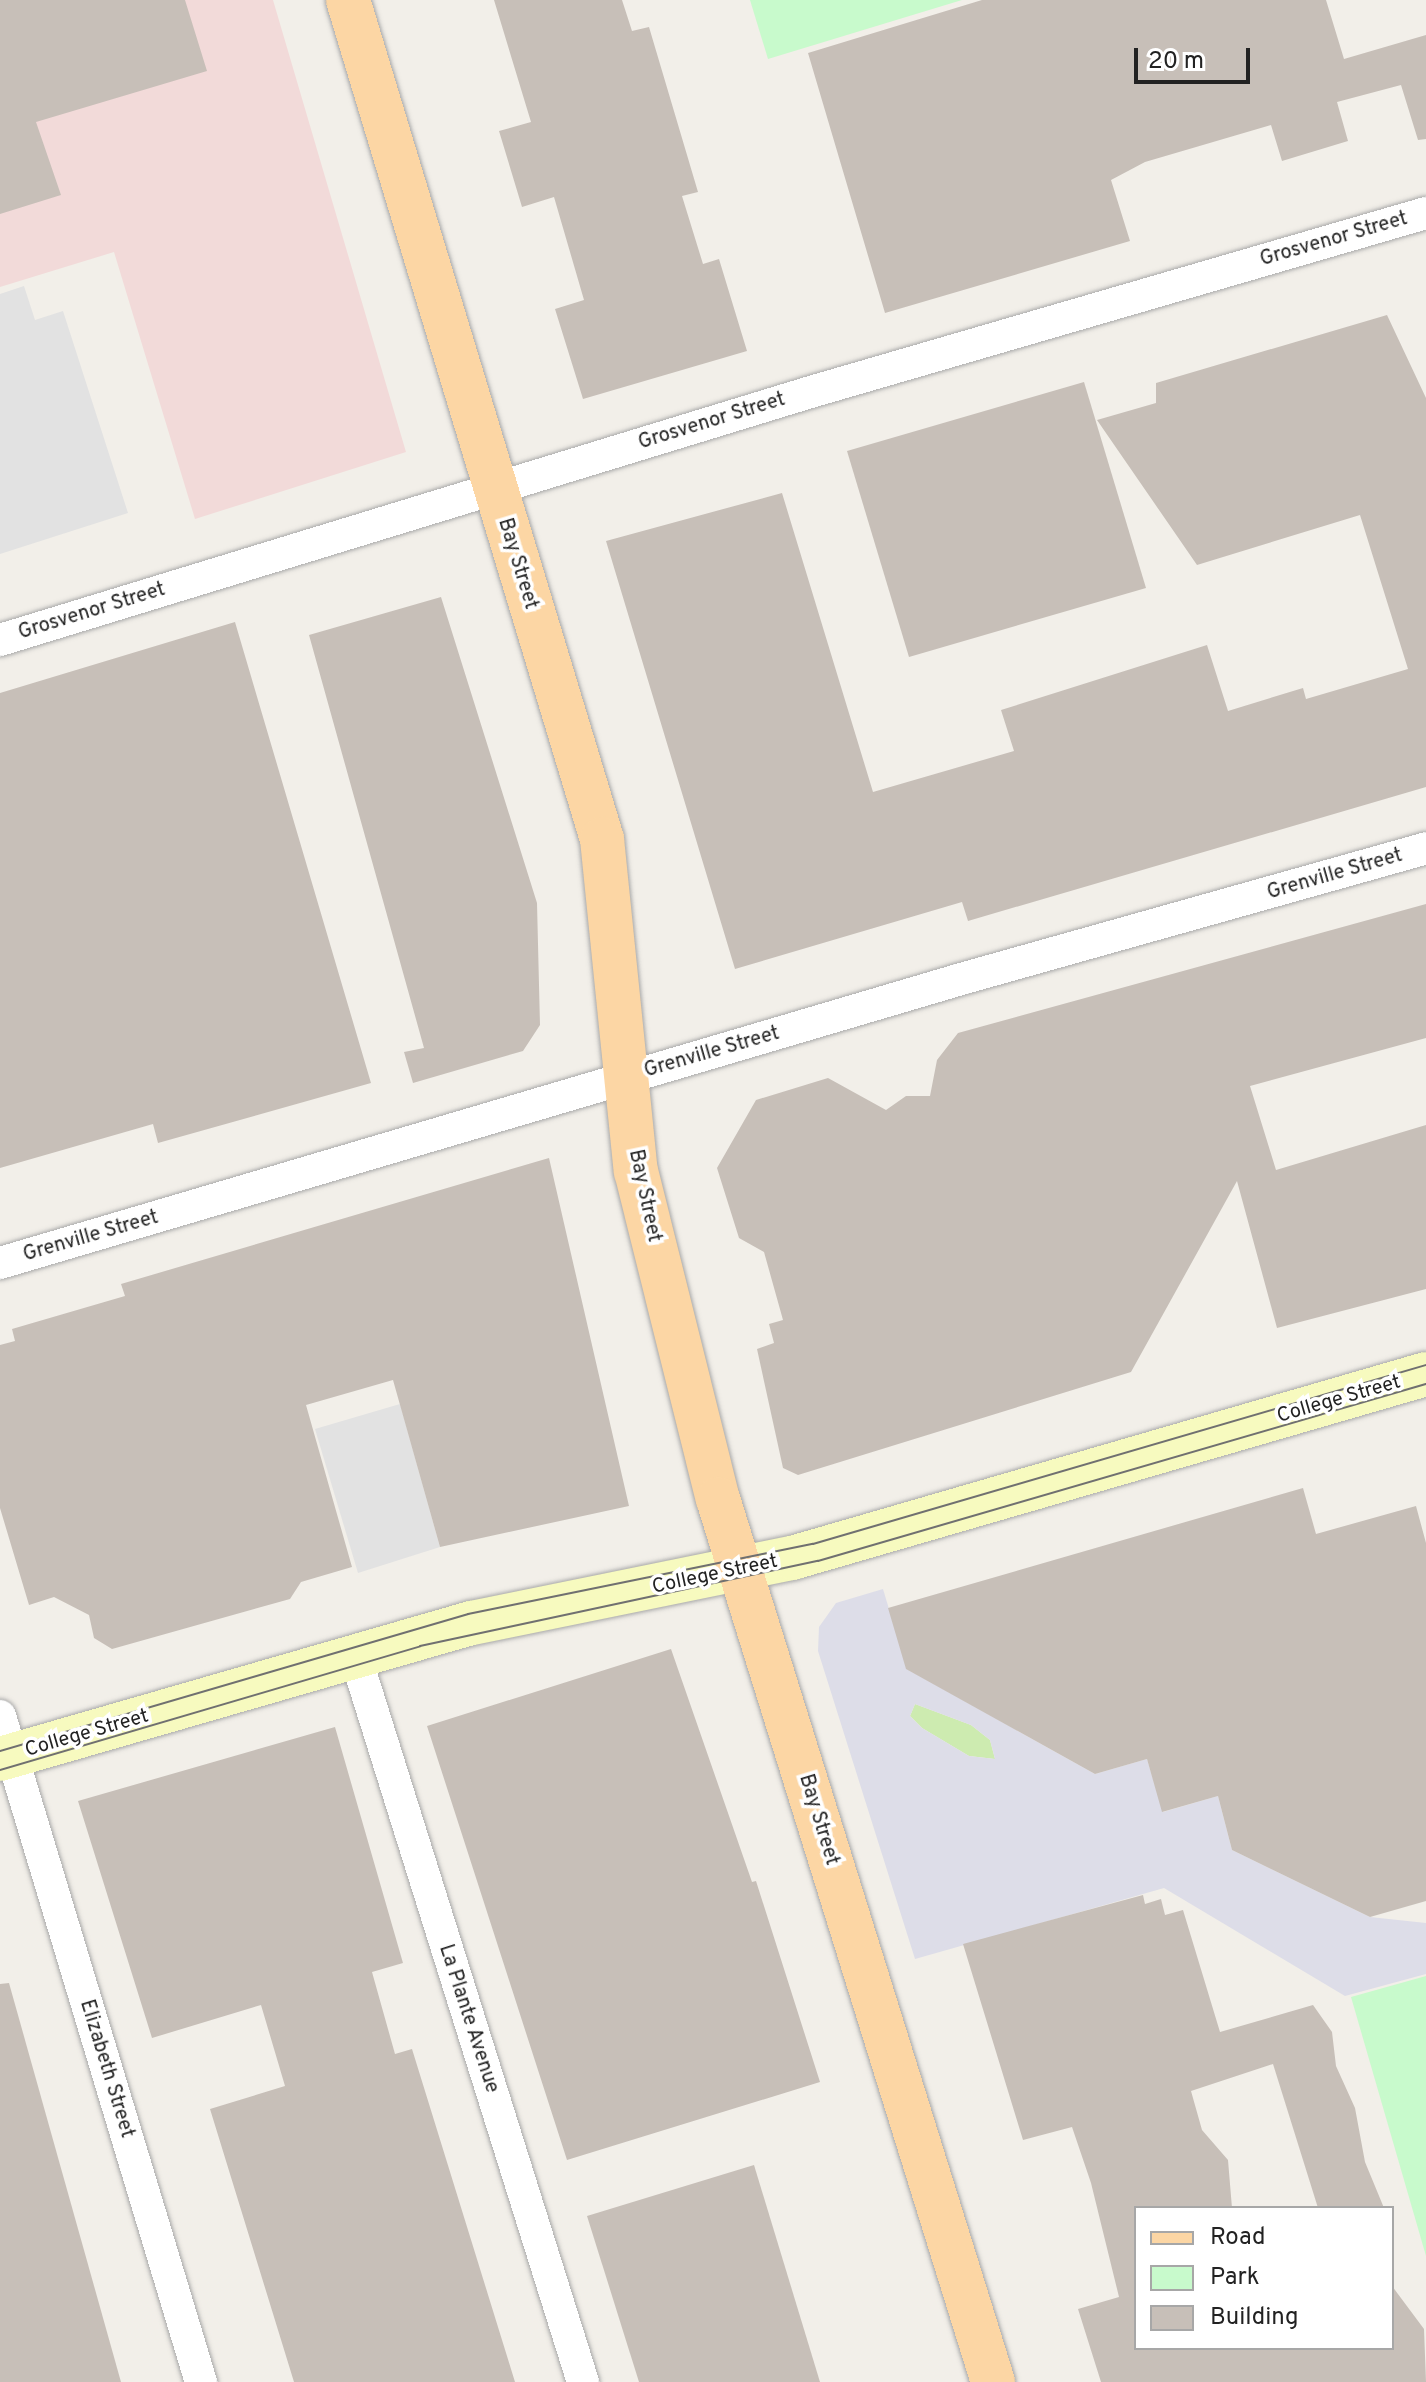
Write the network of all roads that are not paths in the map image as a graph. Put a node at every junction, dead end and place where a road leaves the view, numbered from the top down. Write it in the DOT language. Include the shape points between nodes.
graph roads {
  1 [pos="348,0"];
  2 [pos="1426,213"];
  3 [pos="495,488"];
  4 [pos="0,640"];
  5 [pos="1426,848"];
  6 [pos="624,1079"];
  7 [pos="0,1263"];
  8 [pos="1426,1374"];
  9 [pos="739,1570"];
  10 [pos="355,1655"];
  11 [pos="4,1744"];
  12 [pos="201,2382"];
  13 [pos="583,2382"];
  14 [pos="993,2382"];
  1 -- 3 [label="main road, Bay Street"];
  2 -- 3 [label="street, Grosvenor Street"];
  3 -- 4 [label="street, Grosvenor Street"];
  3 -- 6 [label="main road, Bay Street" via="602,839 618,960"];
  5 -- 6 [label="street, Grenville Street"];
  6 -- 7 [label="street, Grenville Street"];
  6 -- 9 [label="main road, Bay Street" via="636,1171"];
  8 -- 9 [label="main road, College Street"];
  9 -- 10 [label="main road, College Street" via="472,1623"];
  9 -- 14 [label="main road, Bay Street"];
  10 -- 11 [label="main road, College Street"];
  10 -- 13 [label="street, La Plante Avenue"];
  11 -- 12 [label="street, Elizabeth Street"];
}
